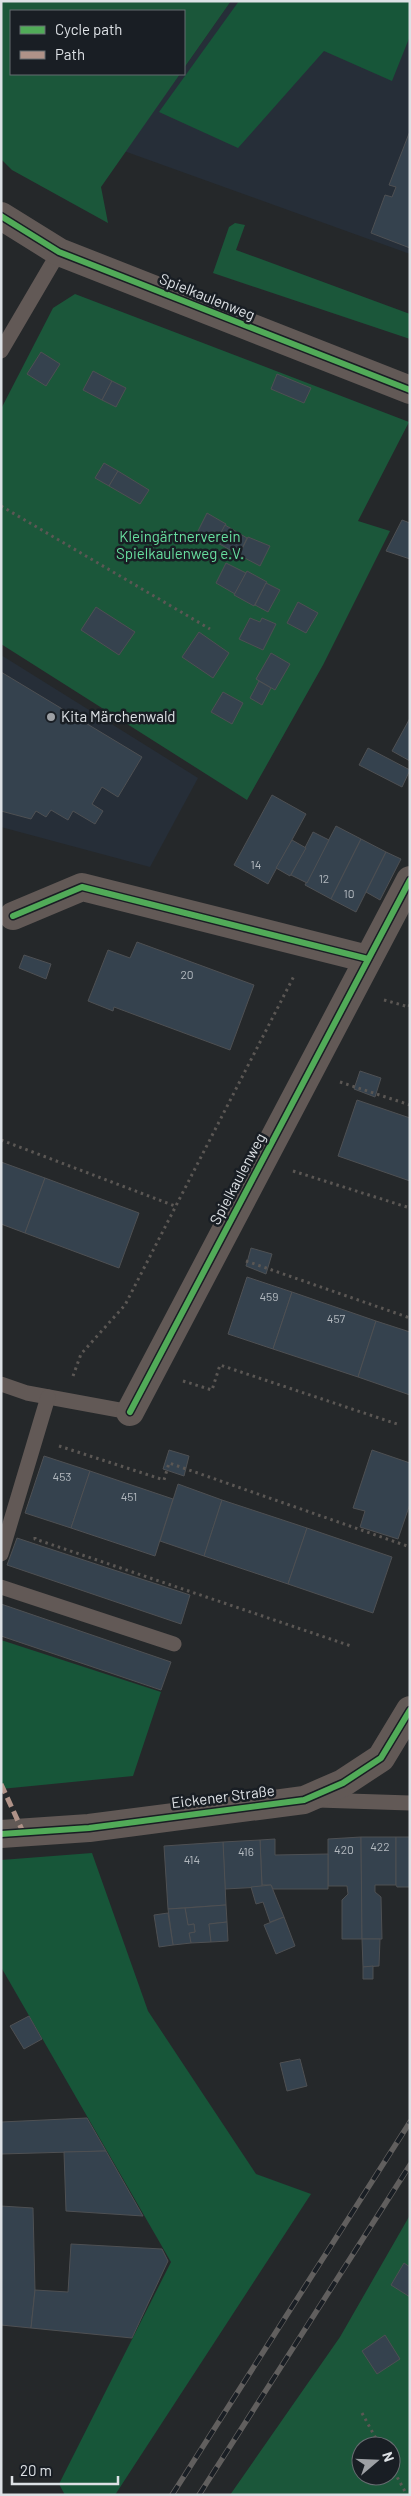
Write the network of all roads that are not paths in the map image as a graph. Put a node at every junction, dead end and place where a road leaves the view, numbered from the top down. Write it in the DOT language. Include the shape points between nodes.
graph roads {
  1 [pos="1,216"];
  2 [pos="59,252"];
  3 [pos="1,351"];
  4 [pos="410,390"];
  5 [pos="410,880"];
  6 [pos="14,916"];
  7 [pos="368,959"];
  8 [pos="1,1384"];
  9 [pos="48,1397"];
  10 [pos="130,1412"];
  11 [pos="1,1554"];
  12 [pos="1,1587"];
  13 [pos="174,1644"];
  14 [pos="410,1710"];
  15 [pos="304,1800"];
  16 [pos="410,1803"];
  17 [pos="1,1834"];
  1 -- 2 [label="street, Spielkaulenweg"];
  2 -- 3 [label="lane"];
  2 -- 4 [label="street, Spielkaulenweg"];
  5 -- 7 [label="street, Spielkaulenweg"];
  6 -- 7 [label="street" via="82,887"];
  7 -- 10 [label="street, Spielkaulenweg"];
  8 -- 9 [label="lane"];
  9 -- 10 [label="lane"];
  9 -- 11 [label="lane"];
  12 -- 13 [label="lane"];
  14 -- 15 [label="street, Eickener Straße" via="381,1758 343,1783"];
  15 -- 16 [label="lane"];
  15 -- 17 [label="street, Eickener Straße" via="89,1828"];
}
